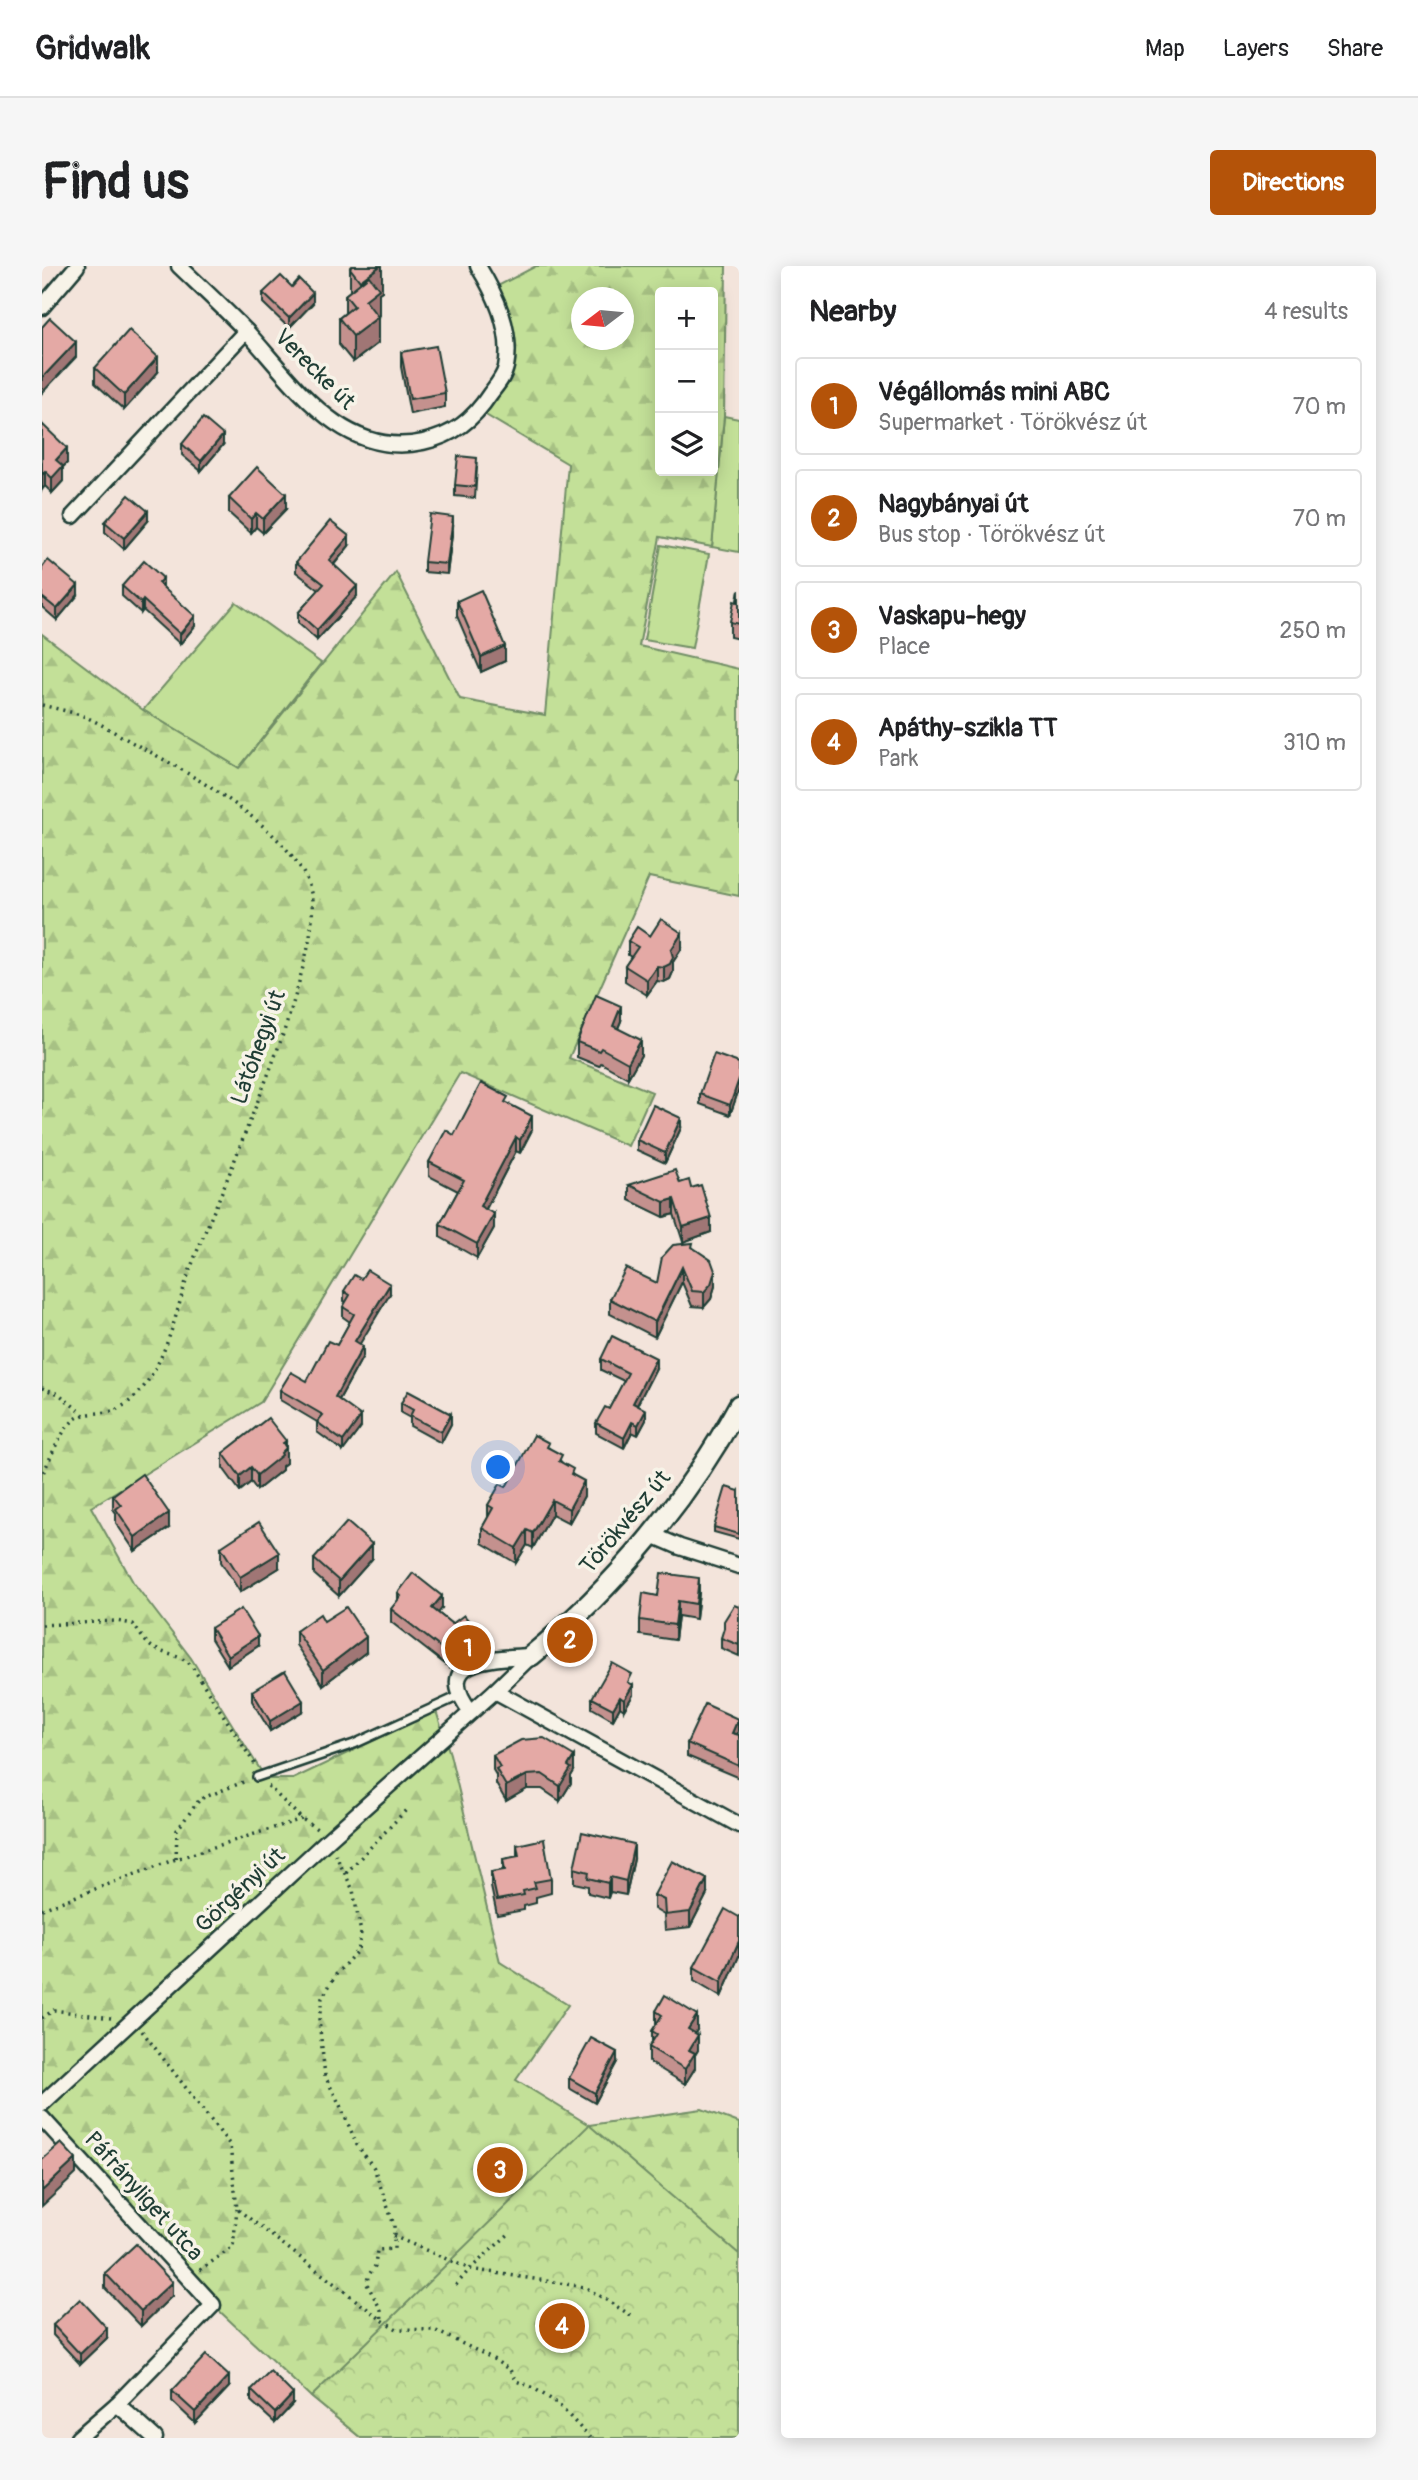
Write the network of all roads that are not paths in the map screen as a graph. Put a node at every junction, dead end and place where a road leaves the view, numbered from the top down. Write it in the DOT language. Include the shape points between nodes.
graph roads {
  1 [pos="78,266"];
  2 [pos="179,266"];
  3 [pos="478,266"];
  4 [pos="42,307"];
  5 [pos="246,331"];
  6 [pos="73,516"];
  7 [pos="739,1405"];
  8 [pos="650,1534"];
  9 [pos="739,1566"];
  10 [pos="531,1656"];
  11 [pos="495,1691"];
  12 [pos="459,1696"];
  13 [pos="471,1712"];
  14 [pos="257,1777"];
  15 [pos="739,1825"];
  16 [pos="42,2104"];
  17 [pos="42,2118"];
  18 [pos="117,2404"];
  19 [pos="78,2438"];
  20 [pos="155,2438"];
  1 -- 4 [label="street"];
  2 -- 5 [label="street, Verecke út"];
  3 -- 5 [label="street, Verecke út" via="502,313 506,366 472,419 438,439 397,446 370,442 344,430 307,400"];
  5 -- 6 [label="street, Verecke út"];
  7 -- 8 [label="street, Törökvész út" via="701,1468"];
  8 -- 9 [label="street"];
  8 -- 10 [label="street, Törökvész út" via="616,1576"];
  10 -- 11 [label="street, Törökvész út"];
  10 -- 12 [label="street" via="473,1663 458,1680"];
  11 -- 13 [label="street, Törökvész út"];
  11 -- 15 [label="street"];
  12 -- 13 [label="street"];
  12 -- 14 [label="lane" via="354,1744"];
  13 -- 16 [label="street, Görgényi út"];
  17 -- 18 [label="street, Páfrányliget utca" via="213,2305"];
  18 -- 19 [label="street"];
  18 -- 20 [label="street"];
}
